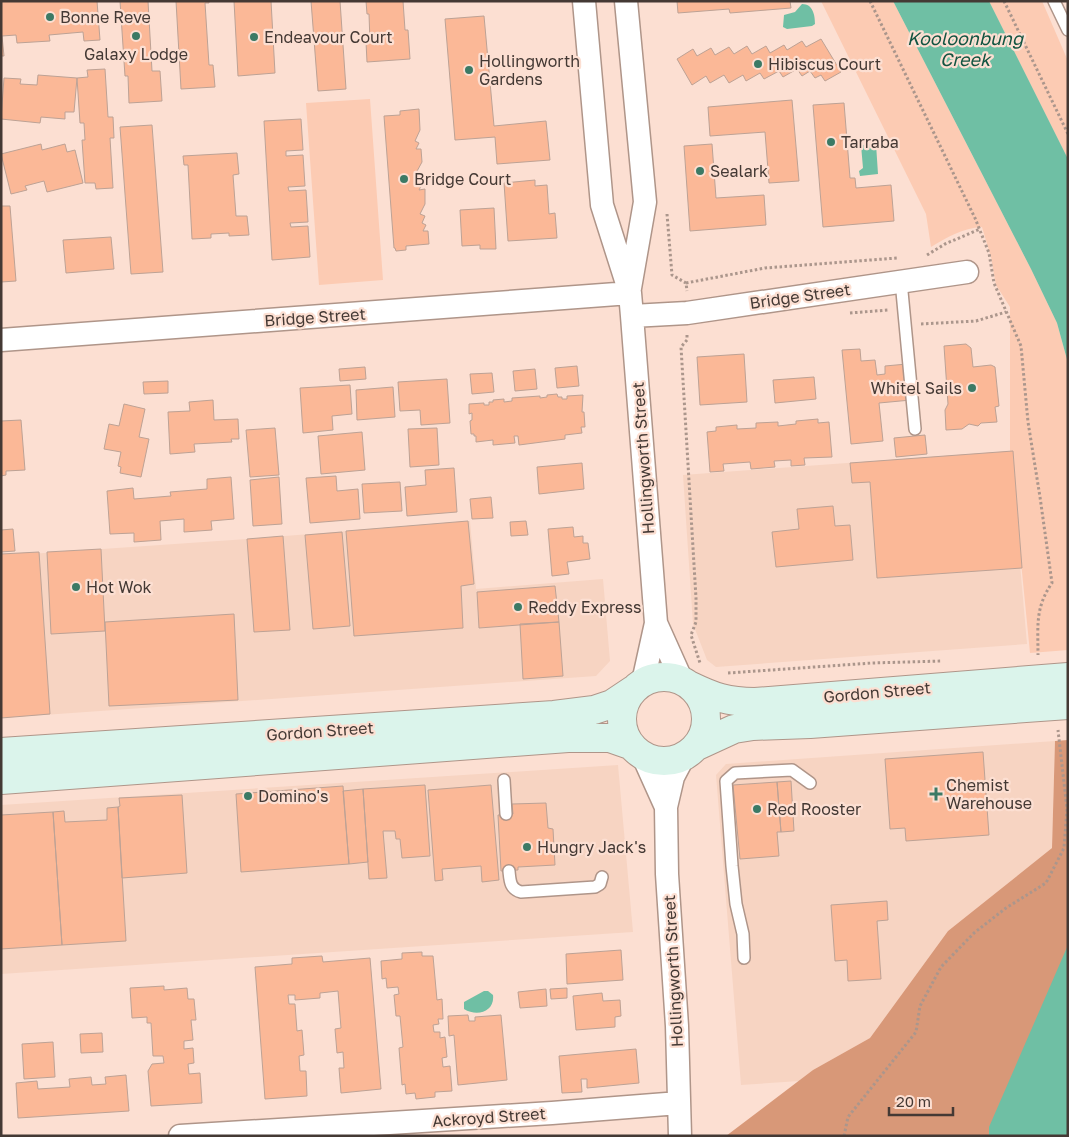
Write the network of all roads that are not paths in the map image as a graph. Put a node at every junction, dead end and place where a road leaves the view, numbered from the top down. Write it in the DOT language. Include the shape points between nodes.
graph roads {
  1 [pos="584,1"];
  2 [pos="626,1"];
  3 [pos="1054,1"];
  4 [pos="1068,30"];
  5 [pos="968,272"];
  6 [pos="902,282"];
  7 [pos="630,293"];
  8 [pos="632,316"];
  9 [pos="1,340"];
  10 [pos="915,430"];
  11 [pos="656,623"];
  12 [pos="1068,677"];
  13 [pos="691,678"];
  14 [pos="638,686"];
  15 [pos="1068,705"];
  16 [pos="637,751"];
  17 [pos="691,751"];
  18 [pos="1,752"];
  19 [pos="1,780"];
  20 [pos="504,780"];
  21 [pos="810,783"];
  22 [pos="666,807"];
  23 [pos="506,814"];
  24 [pos="509,871"];
  25 [pos="602,877"];
  26 [pos="744,958"];
  27 [pos="679,1103"];
  28 [pos="180,1136"];
  29 [pos="680,1136"];
  1 -- 7 [label="street, Hollingworth Street" via="602,205"];
  2 -- 7 [label="street, Hollingworth Street" via="645,202"];
  3 -- 4 [label="lane"];
  5 -- 6 [label="street, Bridge Street"];
  6 -- 8 [label="street, Bridge Street" via="687,312"];
  6 -- 10 [label="lane"];
  7 -- 8 [label="street, Hollingworth Street"];
  7 -- 9 [label="street, Bridge Street"];
  8 -- 11 [label="street, Hollingworth Street"];
  11 -- 13 [label="street, Hollingworth Street"];
  11 -- 14 [label="street, Hollingworth Street"];
  12 -- 13 [label="main road, Gordon Street" via="768,702 733,702 714,697"];
  13 -- 14 [label="main road" via="652,678"];
  13 -- 17 [label="main road" via="706,713 706,728"];
  14 -- 16 [label="main road" via="628,696 621,719 625,737"];
  14 -- 18 [label="main road, Gordon Street" via="612,704 594,710 554,715"];
  15 -- 17 [label="main road, Gordon Street" via="753,726 734,729"];
  16 -- 17 [label="main road" via="652,760 669,761"];
  16 -- 19 [label="main road, Gordon Street" via="610,738 568,738"];
  16 -- 22 [label="street, Hollingworth Street"];
  17 -- 22 [label="street, Hollingworth Street" via="672,777"];
  20 -- 23 [label="lane"];
  21 -- 26 [label="lane" via="792,770 735,773 726,781 733,876"];
  22 -- 27 [label="street, Hollingworth Street"];
  24 -- 25 [label="lane" via="512,888 520,892 595,888"];
  27 -- 28 [label="street, Ackroyd Street" via="552,1114"];
  27 -- 29 [label="street, Hollingworth Street"];
}
